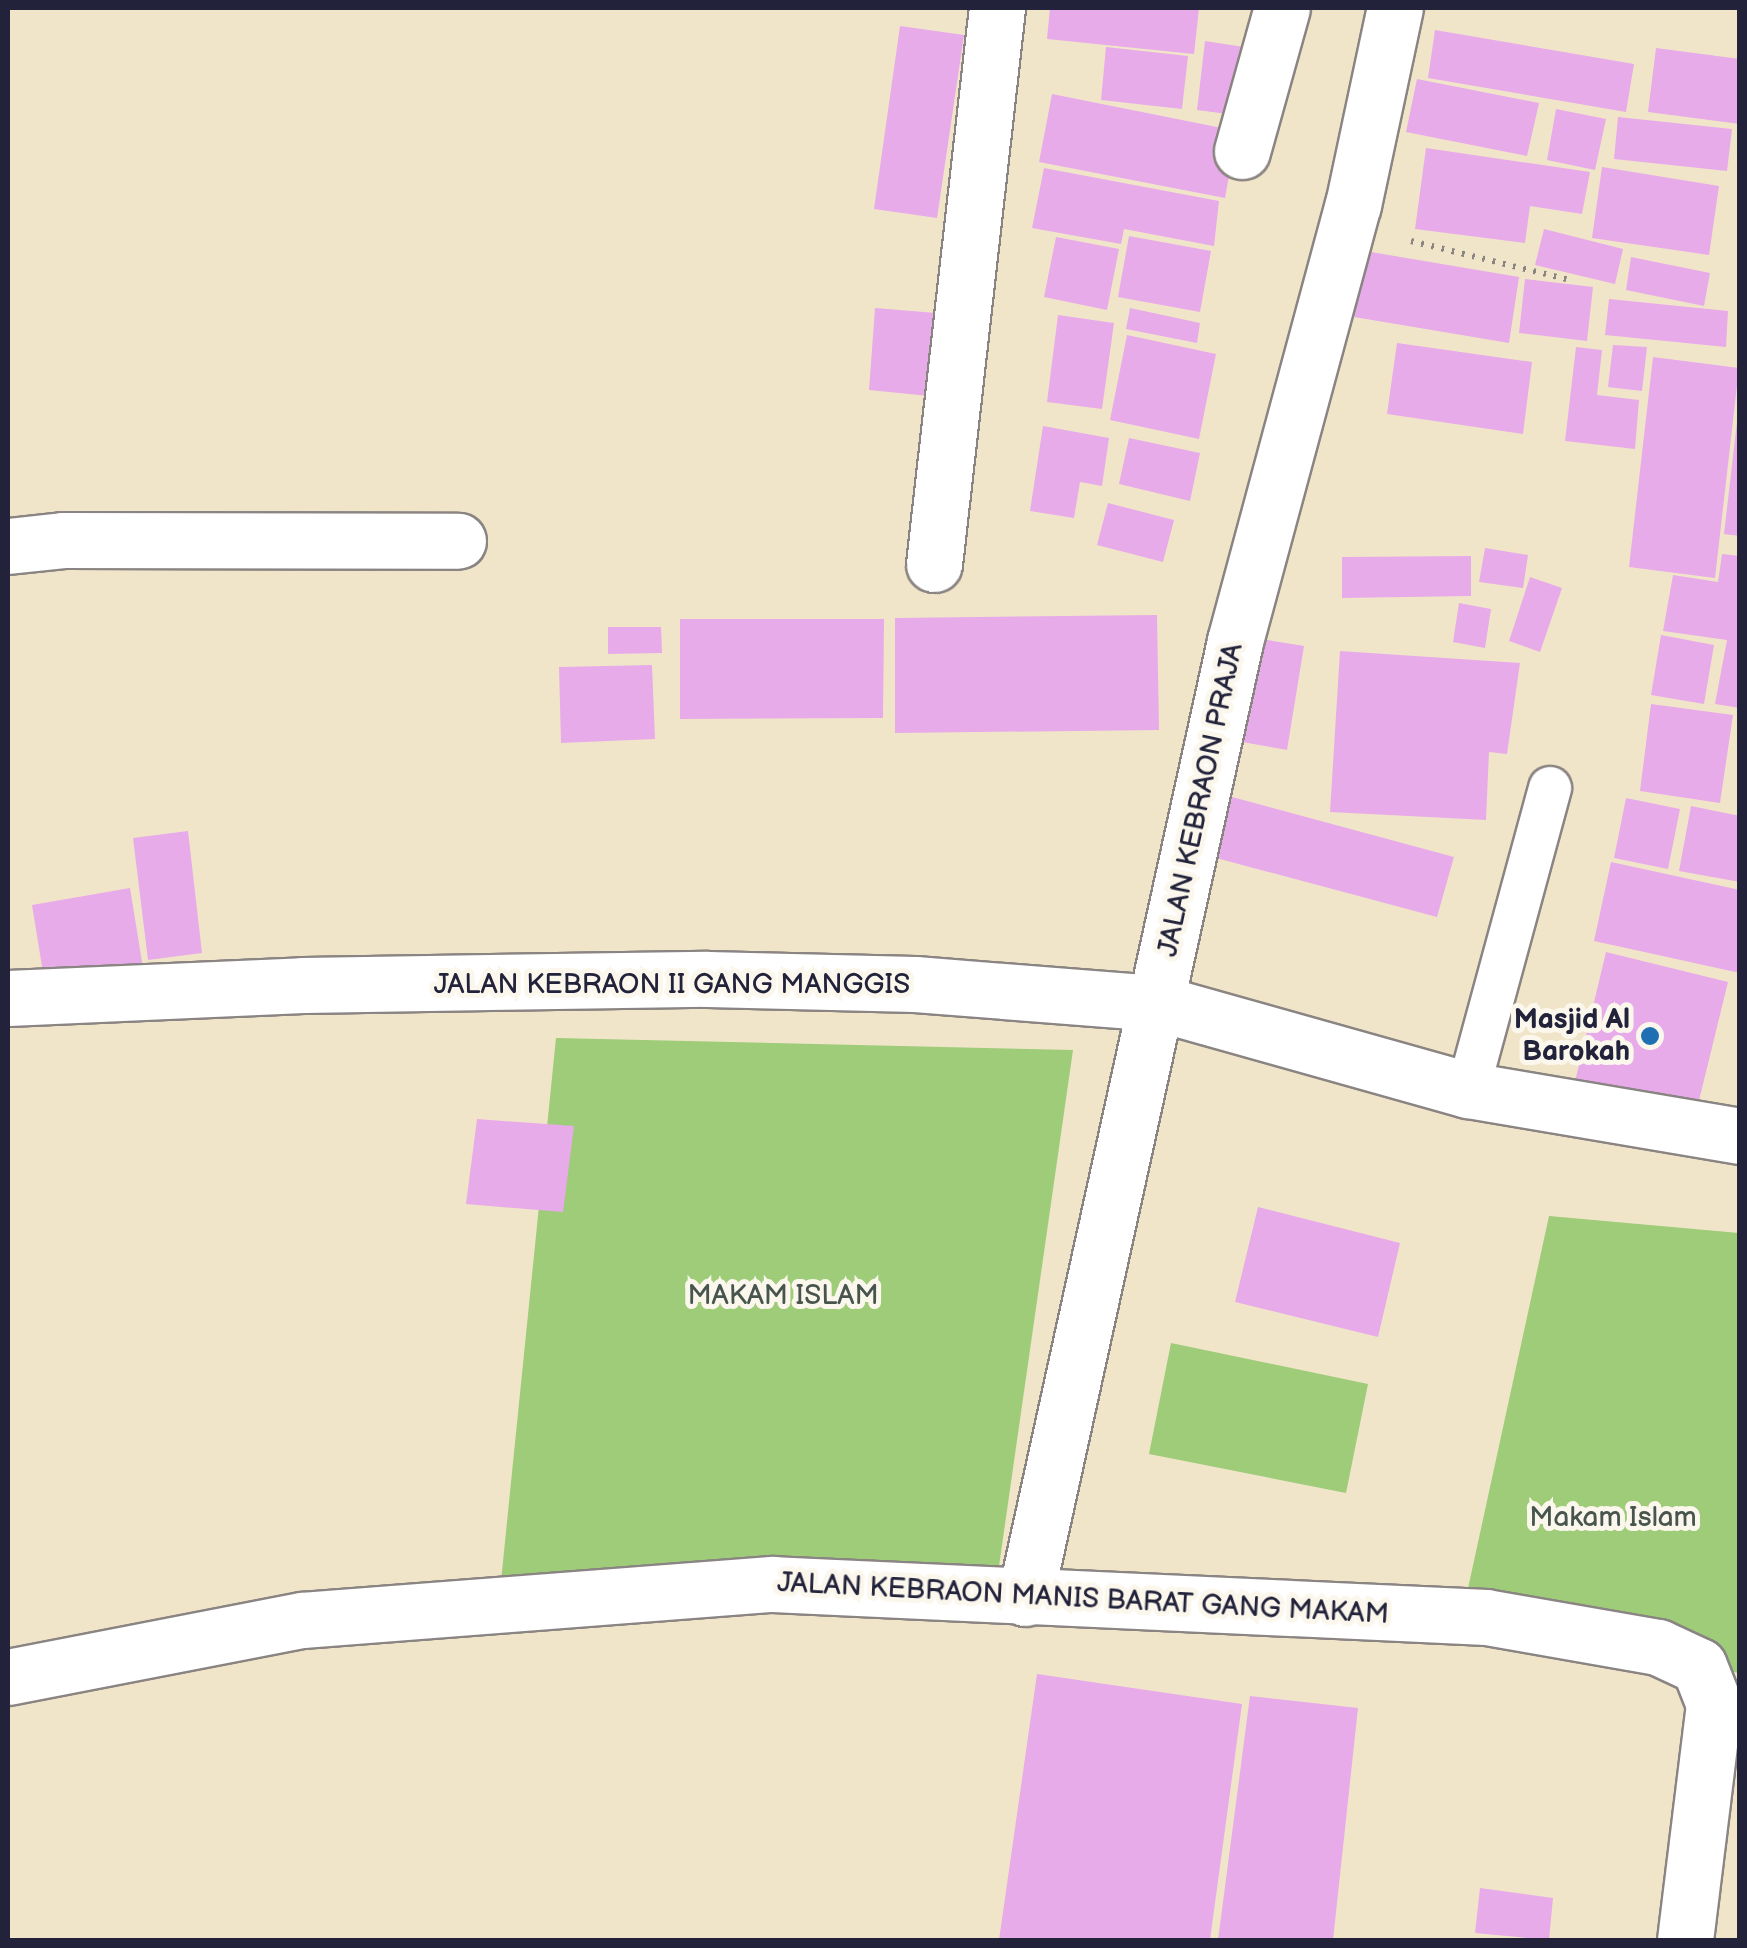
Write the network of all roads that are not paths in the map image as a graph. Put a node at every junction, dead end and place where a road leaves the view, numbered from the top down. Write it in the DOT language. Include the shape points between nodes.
graph roads {
  1 [pos="997,8"];
  2 [pos="1282,8"];
  3 [pos="1395,8"];
  4 [pos="1242,151"];
  5 [pos="458,541"];
  6 [pos="8,546"];
  7 [pos="934,564"];
  8 [pos="1550,788"];
  9 [pos="8,998"];
  10 [pos="1158,1004"];
  11 [pos="1468,1090"];
  12 [pos="1740,1136"];
  13 [pos="1025,1598"];
  14 [pos="8,1677"];
  15 [pos="1684,1940"];
  1 -- 7 [label="street"];
  2 -- 4 [label="street"];
  3 -- 10 [label="street, JALAN KEBRAON PRAJA" via="1347,225 1235,641"];
  5 -- 6 [label="street" via="64,540"];
  8 -- 11 [label="lane"];
  9 -- 10 [label="street, JALAN KEBRAON II GANG MANGGIS" via="708,979 915,984"];
  10 -- 11 [label="street, JALAN KEBRAON II GANG MANGGIS"];
  10 -- 13 [label="street, JALAN KEBRAON PRAJA"];
  11 -- 12 [label="street, JALAN KEBRAON II GANG MANGGIS"];
  13 -- 14 [label="street, JALAN KEBRAON MANIS BARAT GANG MAKAM" via="772,1584 550,1596 302,1620"];
  13 -- 15 [label="street, JALAN KEBRAON MANIS BARAT GANG MAKAM" via="1486,1617 1658,1647 1699,1666 1714,1704"];
}
